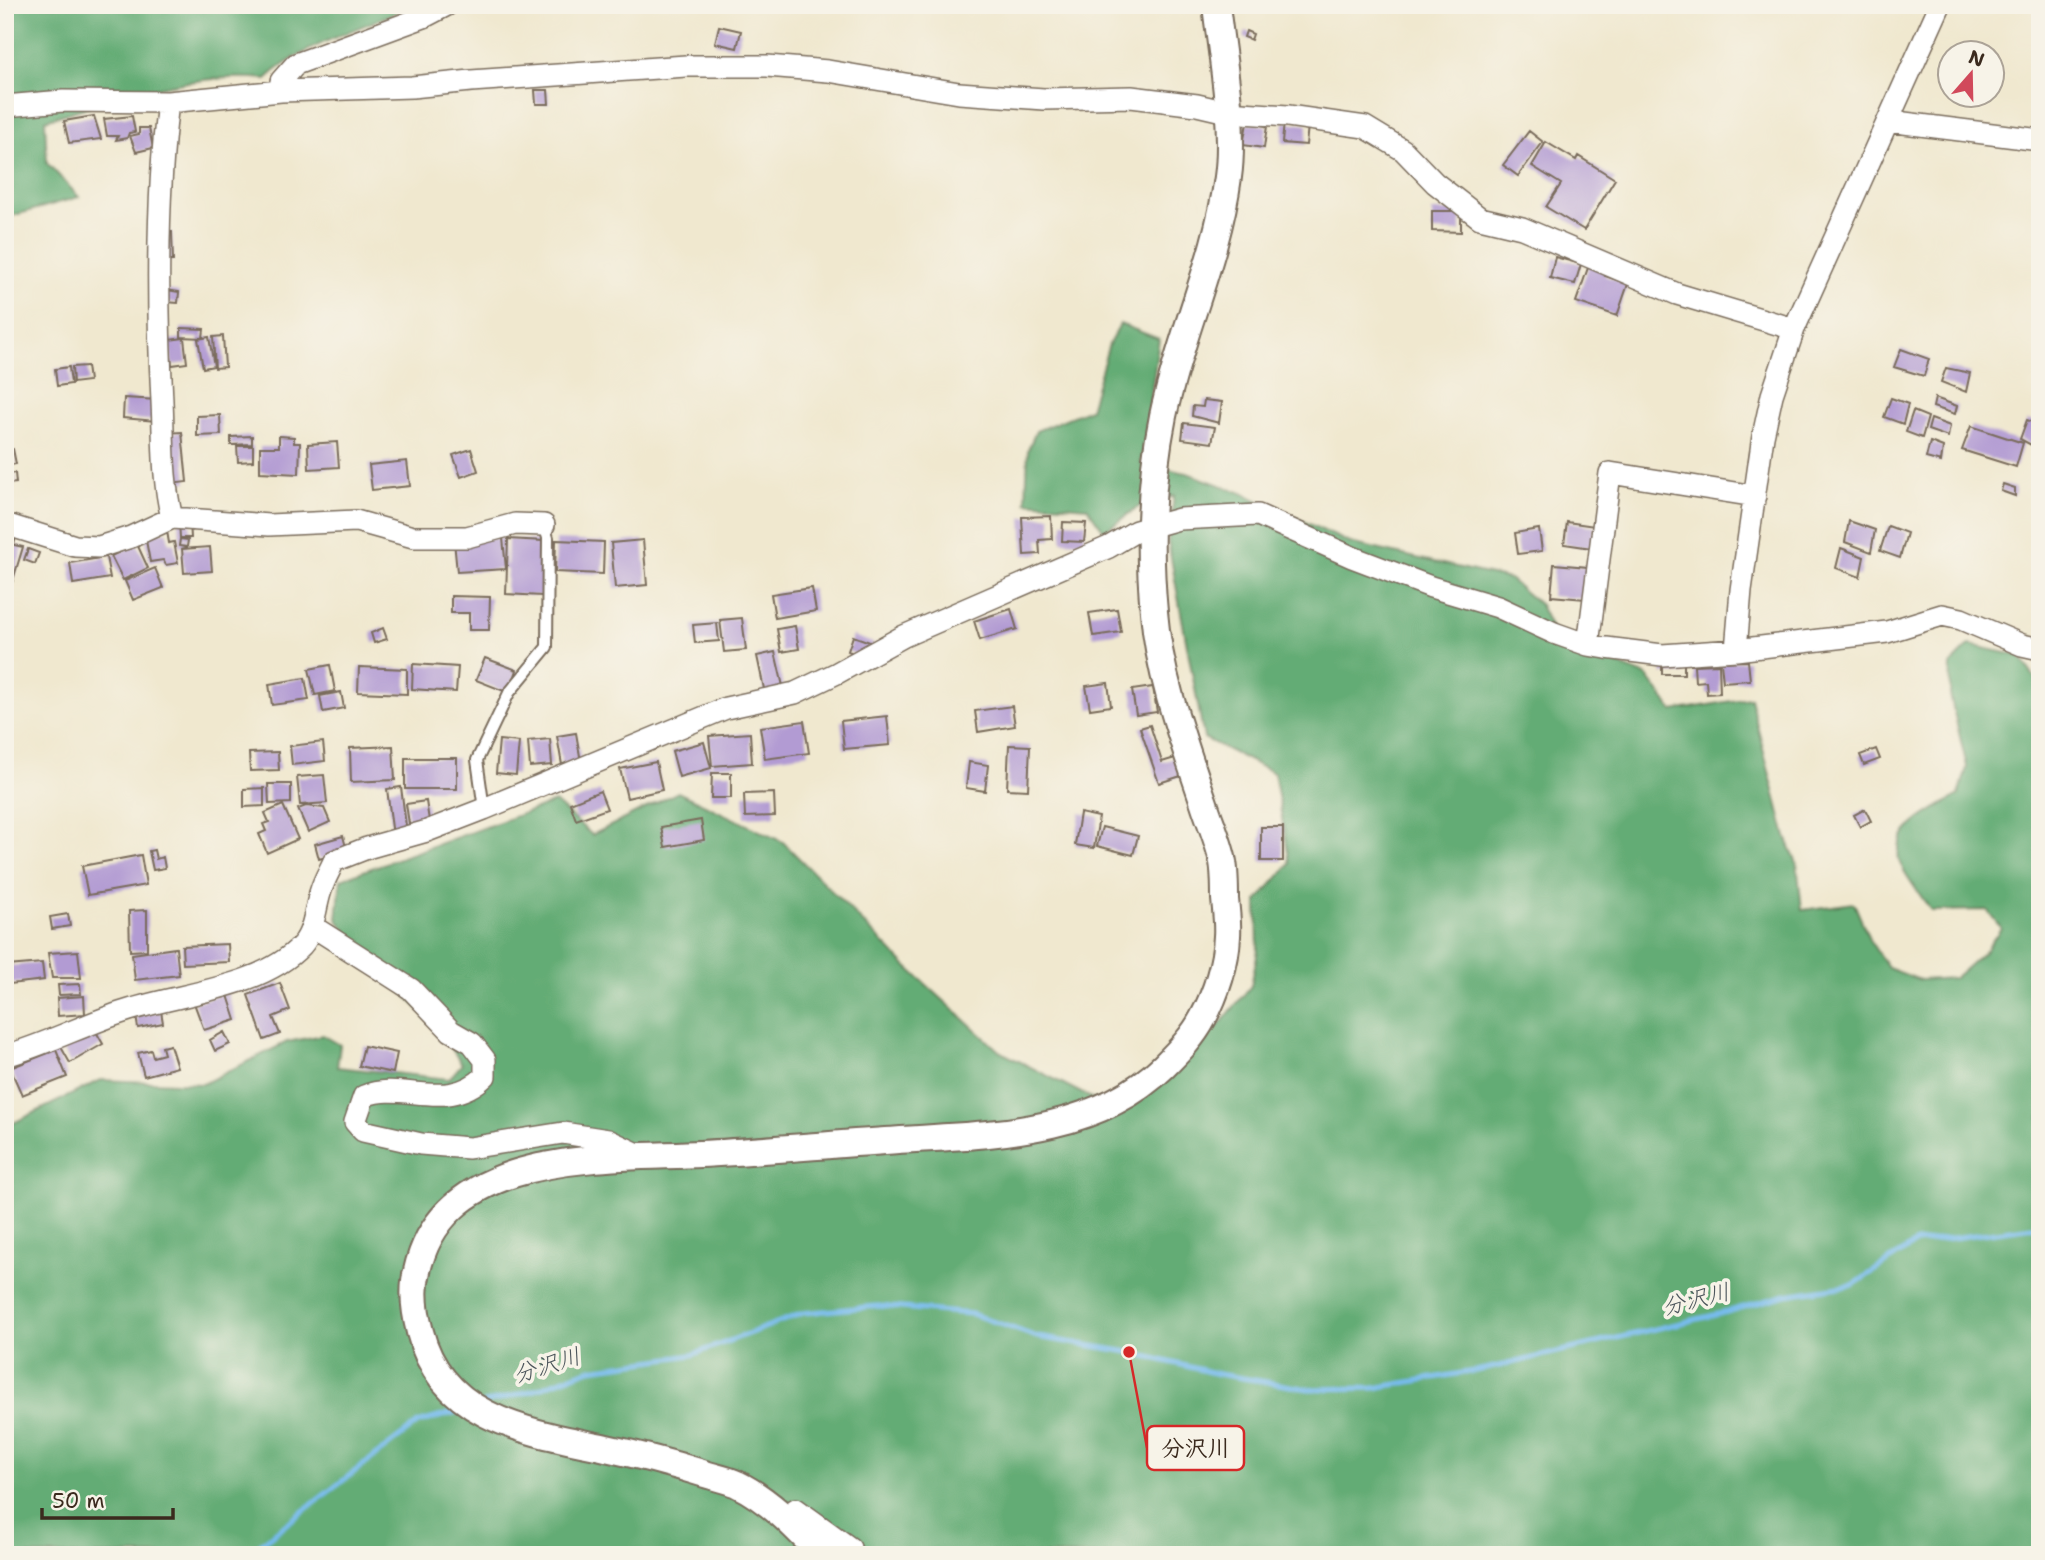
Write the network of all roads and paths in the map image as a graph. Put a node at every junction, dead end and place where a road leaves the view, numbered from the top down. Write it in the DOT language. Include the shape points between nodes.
graph roads {
  1 [pos="447,5"];
  2 [pos="1216,5"];
  3 [pos="1940,5"];
  4 [pos="281,91"];
  5 [pos="168,102"];
  6 [pos="5,106"];
  7 [pos="1227,112"];
  8 [pos="1888,121"];
  9 [pos="2040,140"];
  10 [pos="1794,329"];
  11 [pos="1755,496"];
  12 [pos="172,518"];
  13 [pos="5,524"];
  14 [pos="544,524"];
  15 [pos="1151,527"];
  16 [pos="1588,645"];
  17 [pos="2040,649"];
  18 [pos="1736,650"];
  19 [pos="484,809"];
  20 [pos="312,926"];
  21 [pos="5,1056"];
  22 [pos="640,1154"];
  23 [pos="785,1517"];
  24 [pos="850,1551"];
  25 [pos="822,1555"];
  1 -- 4 [label="street" via="296,64 281,80"];
  2 -- 7 [label="street"];
  3 -- 8 [label="street"];
  4 -- 5 [label="street"];
  4 -- 7 [label="street" via="412,87 686,66 767,66 828,71 959,93 1044,99 1131,97"];
  5 -- 6 [label="street" via="62,101"];
  5 -- 12 [label="street" via="160,163 158,329 164,488"];
  7 -- 10 [label="street" via="1366,127 1403,150 1435,183 1480,218 1522,228 1678,294"];
  7 -- 15 [label="street" via="1229,169 1220,225 1163,415"];
  8 -- 9 [label="street"];
  8 -- 10 [label="street"];
  10 -- 11 [label="street" via="1772,394"];
  11 -- 16 [label="street" via="1610,473"];
  11 -- 18 [label="street"];
  12 -- 13 [label="street" via="99,547 75,546"];
  12 -- 14 [label="street" via="269,525 356,521 413,537 467,537 515,524"];
  14 -- 19 [label="lane" via="548,538 547,647 509,693 477,760"];
  15 -- 16 [label="street" via="1179,519 1258,515 1352,557 1497,607"];
  15 -- 19 [label="street" via="904,636 795,693 726,708"];
  15 -- 22 [label="street" via="1154,618 1172,708 1223,863 1228,938 1219,980 1185,1045 1148,1082 1098,1111 1048,1127"];
  16 -- 18 [label="street" via="1662,655"];
  17 -- 18 [label="street" via="1942,615 1886,632"];
  19 -- 20 [label="street" via="334,861"];
  20 -- 21 [label="street" via="287,959 252,976 121,1012"];
  20 -- 22 [label="street" via="411,989 485,1060 485,1076 461,1092 428,1096 377,1090 364,1096 355,1122 363,1131 421,1144 470,1148 563,1133 608,1140"];
  22 -- 23 [label="street" via="549,1164 502,1177 444,1213 429,1236 415,1275 416,1316 424,1348 438,1374 460,1398 506,1424 661,1460 737,1484"];
  23 -- 24 [label="street" via="796,1509"];
  23 -- 25 [label="street"];
}
